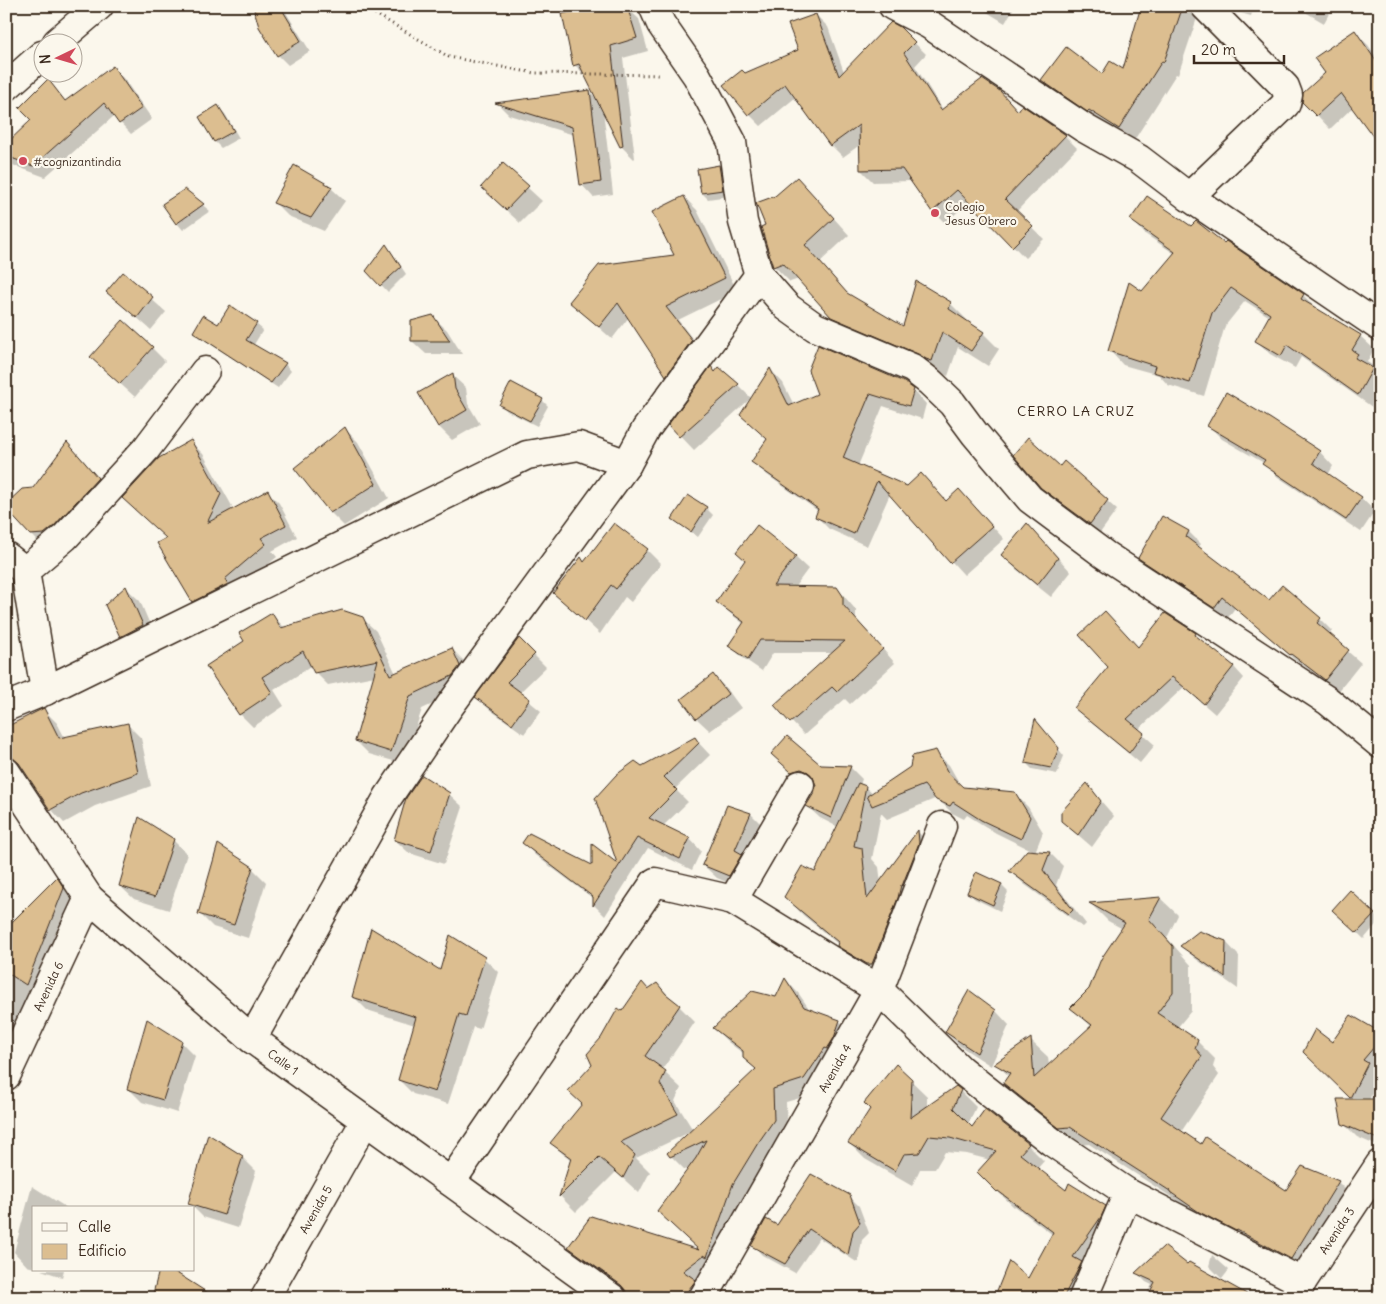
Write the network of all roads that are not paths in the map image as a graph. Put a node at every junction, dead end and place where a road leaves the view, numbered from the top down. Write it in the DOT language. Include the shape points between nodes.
graph roads {
  1 [pos="99,6"];
  2 [pos="653,6"];
  3 [pos="893,6"];
  4 [pos="1205,6"];
  5 [pos="69,32"];
  6 [pos="32,64"];
  7 [pos="6,87"];
  8 [pos="1189,197"];
  9 [pos="758,275"];
  10 [pos="1380,327"];
  11 [pos="205,371"];
  12 [pos="627,464"];
  13 [pos="16,564"];
  14 [pos="45,691"];
  15 [pos="6,707"];
  16 [pos="1380,744"];
  17 [pos="6,772"];
  18 [pos="800,786"];
  19 [pos="942,826"];
  20 [pos="89,898"];
  21 [pos="732,900"];
  22 [pos="879,990"];
  23 [pos="252,1038"];
  24 [pos="6,1076"];
  25 [pos="365,1121"];
  26 [pos="1380,1164"];
  27 [pos="451,1182"];
  28 [pos="1128,1193"];
  29 [pos="1298,1290"];
  30 [pos="265,1298"];
  31 [pos="612,1298"];
  32 [pos="703,1298"];
  33 [pos="1083,1298"];
  1 -- 5 [label="street"];
  2 -- 9 [label="street" via="661,24 697,76 732,142 743,222"];
  3 -- 8 [label="street" via="930,25 1084,128 1139,159"];
  4 -- 8 [label="street" via="1285,87 1288,96 1286,104"];
  6 -- 7 [label="street"];
  8 -- 10 [label="street"];
  9 -- 12 [label="street" via="646,429"];
  9 -- 16 [label="street" via="788,307 815,327 912,368 952,404 1030,499 1105,555 1328,701"];
  11 -- 13 [label="street" via="146,449 66,537"];
  12 -- 14 [label="street" via="579,446 527,455"];
  12 -- 23 [label="street" via="449,707 388,797"];
  13 -- 14 [label="street"];
  14 -- 15 [label="street"];
  17 -- 20 [label="street, Calle 1"];
  18 -- 21 [label="street"];
  19 -- 22 [label="street, Avenida 4"];
  20 -- 23 [label="street, Calle 1"];
  20 -- 24 [label="street, Avenida 6"];
  21 -- 22 [label="street"];
  21 -- 27 [label="street" via="655,882"];
  22 -- 28 [label="street" via="960,1070 1052,1142"];
  22 -- 32 [label="street, Avenida 4"];
  23 -- 25 [label="street, Calle 1"];
  25 -- 27 [label="street, Calle 1"];
  25 -- 30 [label="street, Avenida 5"];
  26 -- 29 [label="street, Avenida 3"];
  27 -- 31 [label="street, Calle 1"];
  28 -- 29 [label="street"];
  28 -- 33 [label="street"];
}
